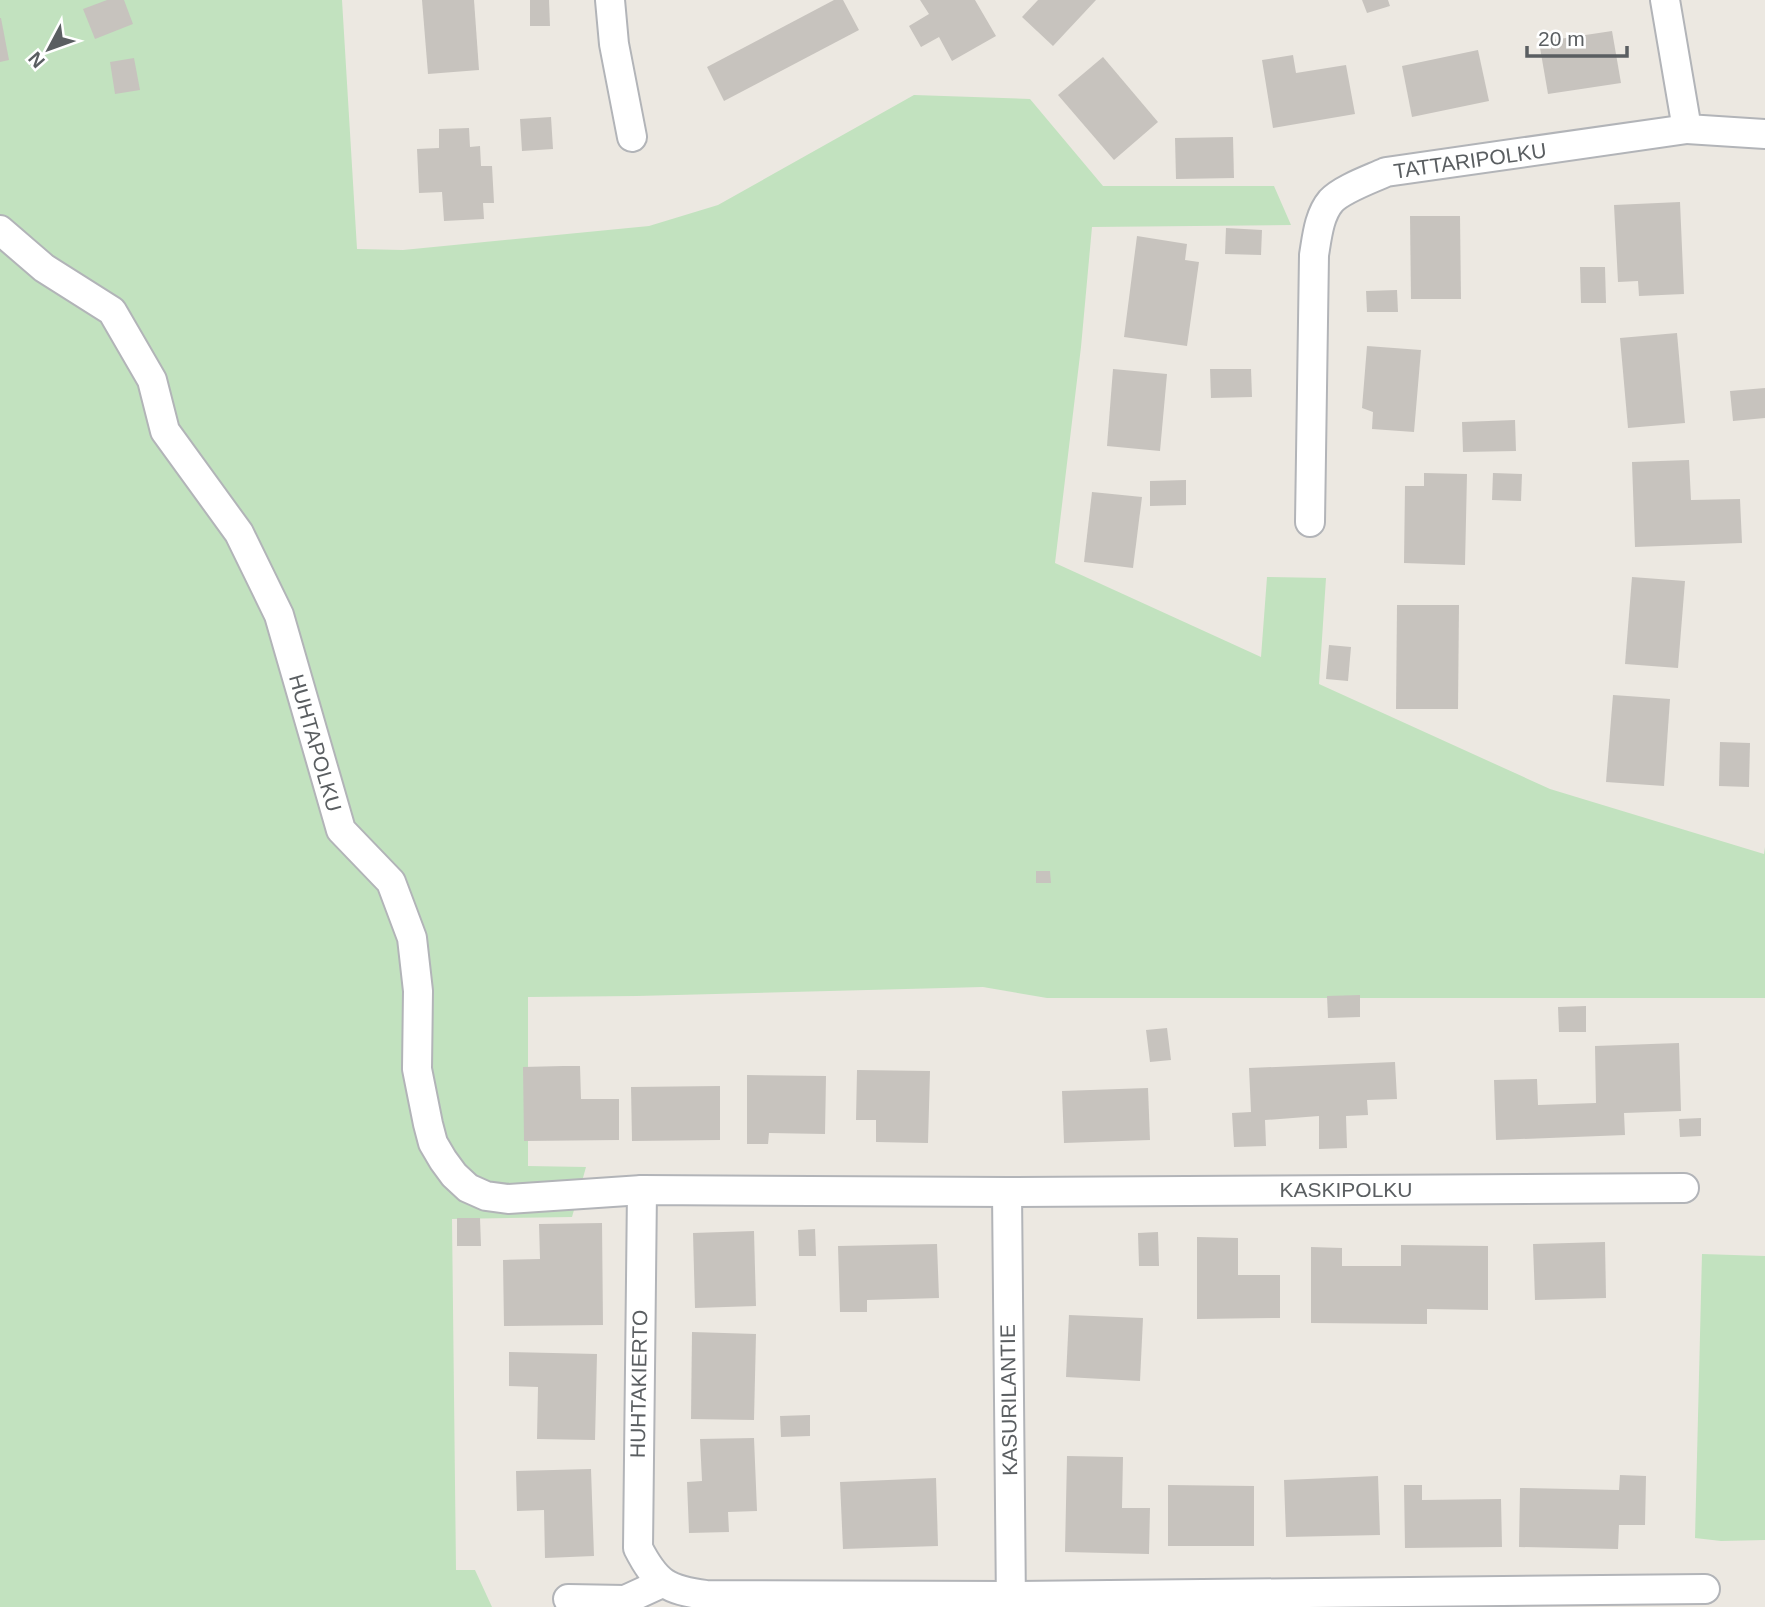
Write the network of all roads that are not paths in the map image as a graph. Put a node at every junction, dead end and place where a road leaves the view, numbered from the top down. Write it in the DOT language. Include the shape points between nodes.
graph roads {
  1 [pos="610,0"];
  2 [pos="1665,0"];
  3 [pos="1687,129"];
  4 [pos="1765,134"];
  5 [pos="632,137"];
  6 [pos="0,230"];
  7 [pos="1310,522"];
  8 [pos="1684,1188"];
  9 [pos="642,1190"];
  10 [pos="1007,1192"];
  11 [pos="662,1583"];
  12 [pos="1704,1589"];
  13 [pos="568,1599"];
  14 [pos="1011,1602"];
  1 -- 5 [label="street"];
  2 -- 3 [label="street"];
  3 -- 4 [label="street, TATTARIPOLKU"];
  3 -- 7 [label="street, TATTARIPOLKU" via="1387,172 1332,201 1318,229 1314,255"];
  6 -- 9 [label="street, HUHTAPOLKU" via="44,268 112,311 152,380 165,430 239,533 279,615 341,830 391,882 412,938 418,991 417,1069 433,1143 443,1160 468,1188 486,1196 508,1199"];
  8 -- 10 [label="street, KASKIPOLKU"];
  9 -- 10 [label="street"];
  9 -- 11 [label="street, HUHTAKIERTO" via="638,1548"];
  10 -- 14 [label="street, KASURILANTIE"];
  11 -- 13 [label="street" via="625,1600"];
  11 -- 14 [label="street" via="706,1595"];
  12 -- 14 [label="street"];
}
